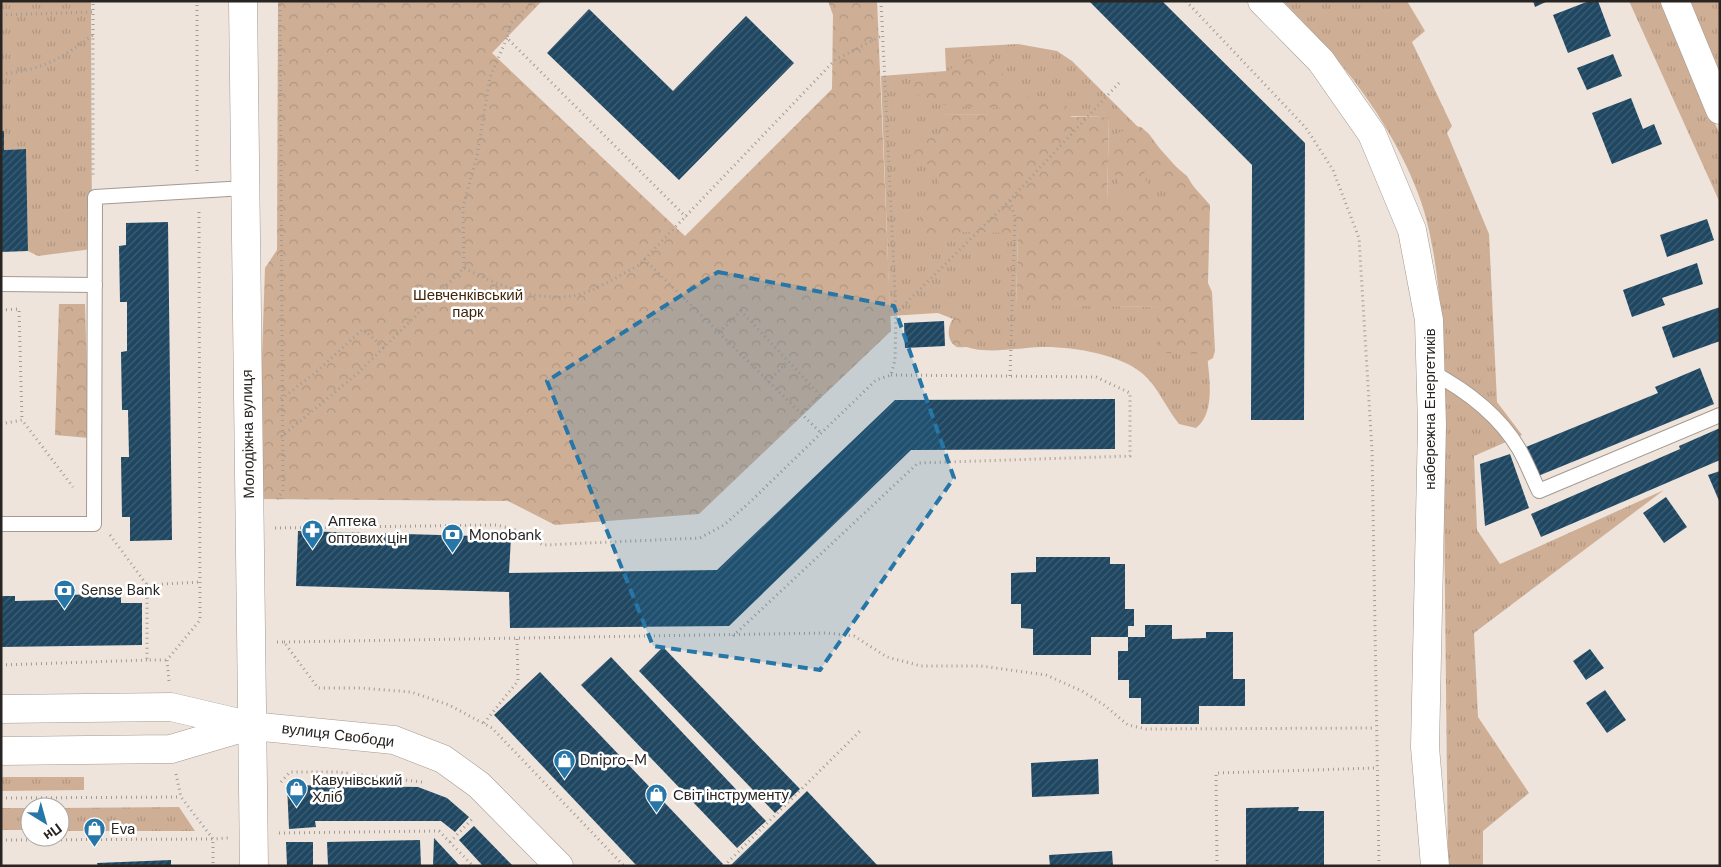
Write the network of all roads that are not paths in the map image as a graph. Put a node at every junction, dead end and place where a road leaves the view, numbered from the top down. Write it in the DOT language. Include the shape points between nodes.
graph roads {
  1 [pos="243,1"];
  2 [pos="1262,1"];
  3 [pos="1674,1"];
  4 [pos="1720,110"];
  5 [pos="245,188"];
  6 [pos="1,284"];
  7 [pos="95,285"];
  8 [pos="1430,371"];
  9 [pos="1720,415"];
  10 [pos="1,524"];
  11 [pos="1,709"];
  12 [pos="252,726"];
  13 [pos="1,751"];
  14 [pos="254,866"];
  15 [pos="559,866"];
  16 [pos="1434,866"];
  1 -- 5 [label="street, Молодіжна вулиця"];
  2 -- 8 [label="street, набережна Енергетиків" via="1321,61 1372,134 1412,230 1429,320"];
  3 -- 4 [label="street"];
  5 -- 7 [label="lane" via="95,197"];
  5 -- 12 [label="street, Молодіжна вулиця"];
  6 -- 7 [label="lane"];
  7 -- 10 [label="lane" via="94,524"];
  8 -- 9 [label="lane" via="1458,386 1488,412 1518,448 1539,491"];
  8 -- 16 [label="street, набережна Енергетиків" via="1425,747"];
  11 -- 12 [label="street" via="170,707"];
  12 -- 13 [label="street" via="171,749"];
  12 -- 14 [label="street, Молодіжна вулиця"];
  12 -- 15 [label="street, вулиця Свободи" via="394,740 443,760 479,785"];
}
